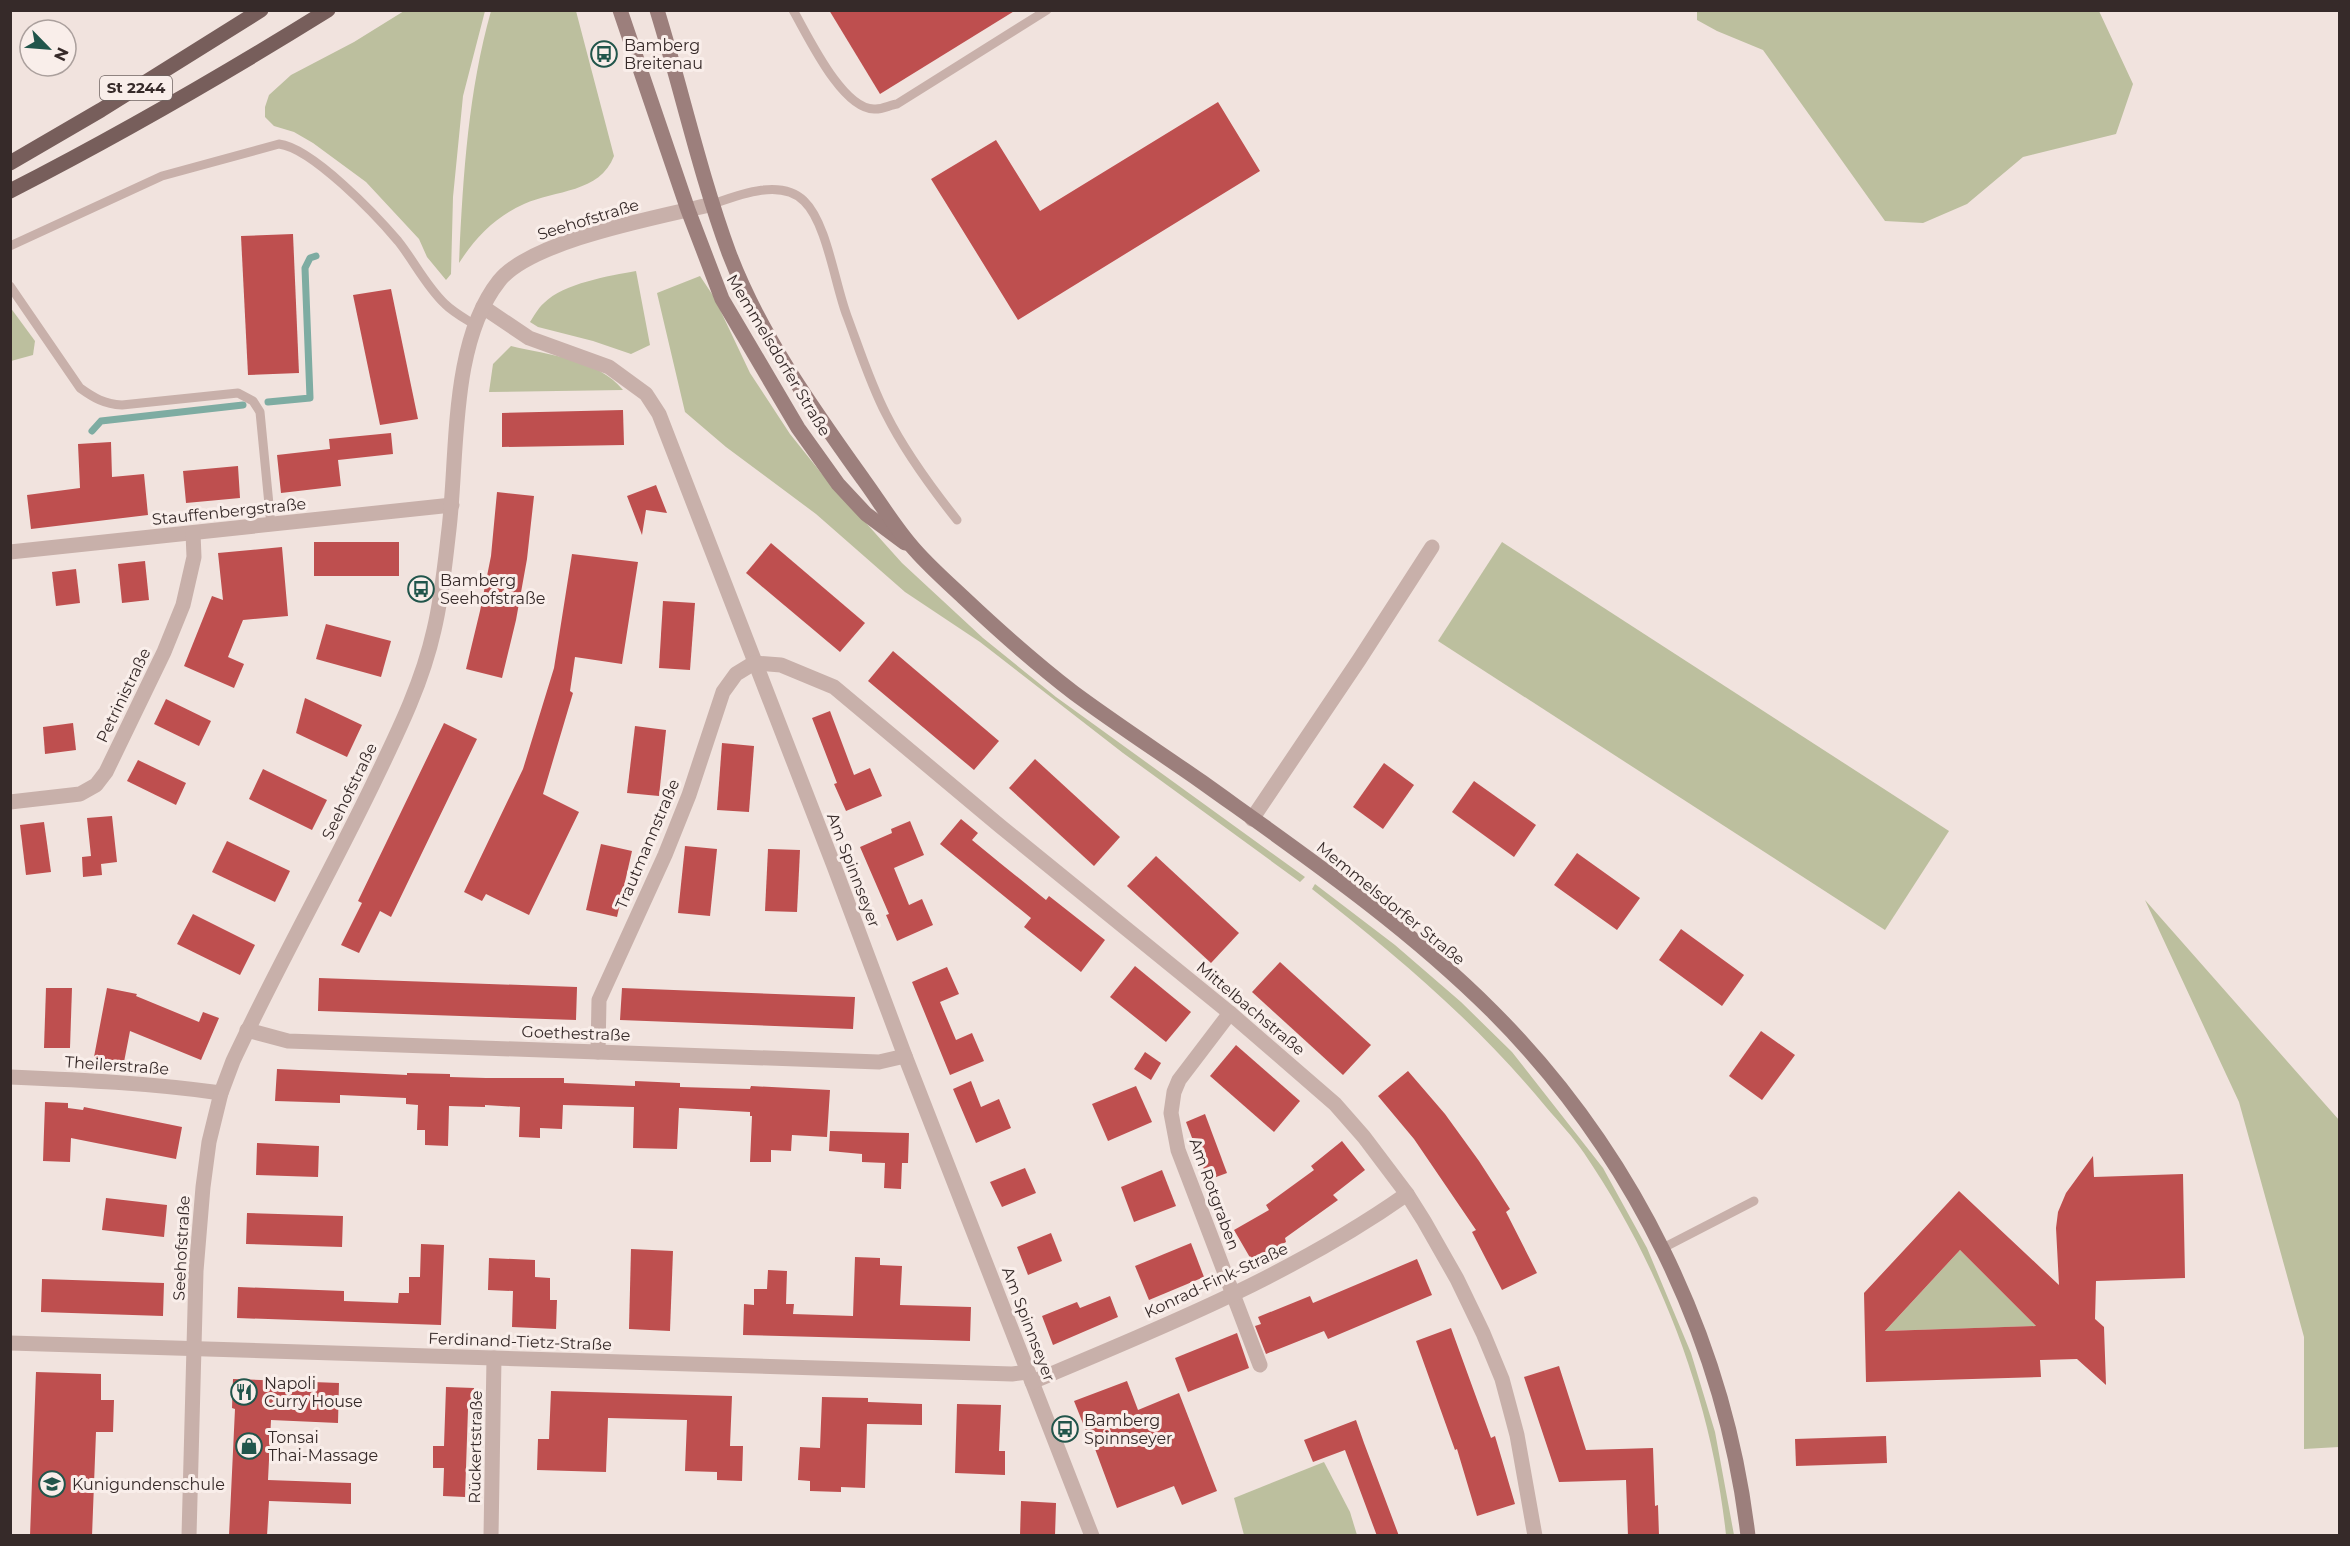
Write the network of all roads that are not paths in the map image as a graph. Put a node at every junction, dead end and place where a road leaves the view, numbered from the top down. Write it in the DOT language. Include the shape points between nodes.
graph roads {
  1 [pos="261,10"];
  2 [pos="328,10"];
  3 [pos="620,10"];
  4 [pos="657,10"];
  5 [pos="793,10"];
  6 [pos="1047,10"];
  7 [pos="10,164"];
  8 [pos="10,190"];
  9 [pos="713,204"];
  10 [pos="688,210"];
  11 [pos="10,246"];
  12 [pos="10,286"];
  13 [pos="483,307"];
  14 [pos="475,325"];
  15 [pos="452,505"];
  16 [pos="957,520"];
  17 [pos="271,525"];
  18 [pos="193,533"];
  19 [pos="1432,547"];
  20 [pos="913,548"];
  21 [pos="10,552"];
  22 [pos="754,663"];
  23 [pos="10,802"];
  24 [pos="1252,819"];
  25 [pos="1230,1012"];
  26 [pos="247,1030"];
  27 [pos="598,1052"];
  28 [pos="904,1056"];
  29 [pos="10,1077"];
  30 [pos="222,1093"];
  31 [pos="1407,1194"];
  32 [pos="1754,1201"];
  33 [pos="1663,1248"];
  34 [pos="1233,1295"];
  35 [pos="10,1343"];
  36 [pos="194,1349"];
  37 [pos="494,1358"];
  38 [pos="1260,1365"];
  39 [pos="1030,1377"];
  40 [pos="189,1536"];
  41 [pos="491,1536"];
  42 [pos="1092,1536"];
  43 [pos="1534,1536"];
  44 [pos="1748,1536"];
  1 -- 7 [label="main road, St 2244"];
  2 -- 8 [label="main road, St 2244" via="94,148"];
  3 -- 10 [label="main road, Memmelsdorfer Straße"];
  4 -- 9 [label="main road, Memmelsdorfer Straße"];
  5 -- 6 [label="lane" via="837,84 854,102 873,110 897,104"];
  9 -- 10 [label="street, Seehofstraße"];
  9 -- 16 [label="lane" via="755,191 776,190 803,200 817,218 846,314 885,413 924,478"];
  9 -- 20 [label="main road, Memmelsdorfer Straße" via="731,257 772,341 826,428"];
  10 -- 13 [label="street, Seehofstraße" via="532,255 498,281"];
  10 -- 20 [label="main road, Memmelsdorfer Straße" via="722,298 798,428 838,484 866,514"];
  11 -- 14 [label="lane" via="162,176 279,144 290,145 358,198 398,241 444,303"];
  12 -- 17 [label="lane" via="80,388 106,404 238,393 253,401 260,412"];
  13 -- 14 [label="street, Seehofstraße"];
  13 -- 22 [label="street, Am Spinnseyer" via="529,338 609,367 646,393 658,414"];
  14 -- 15 [label="street, Seehofstraße" via="462,374"];
  15 -- 17 [label="street, Stauffenbergstraße"];
  15 -- 26 [label="street, Seehofstraße" via="434,631 416,688 362,808"];
  17 -- 18 [label="street, Stauffenbergstraße"];
  18 -- 21 [label="street, Stauffenbergstraße"];
  18 -- 23 [label="street, Petrinistraße" via="194,558 183,605 101,779 80,794"];
  19 -- 24 [label="street"];
  20 -- 24 [label="main road, Memmelsdorfer Straße" via="1000,632 1073,692"];
  22 -- 25 [label="street, Mittelbachstraße" via="781,664 834,687"];
  22 -- 27 [label="street, Trautmannstraße" via="736,674 723,692 665,855 599,1000"];
  22 -- 28 [label="street, Am Spinnseyer"];
  24 -- 33 [label="main road, Memmelsdorfer Straße" via="1386,918 1499,1018 1580,1115 1621,1174"];
  25 -- 31 [label="street, Mittelbachstraße" via="1335,1104"];
  25 -- 34 [label="street, Am Rotgraben" via="1179,1080 1171,1113 1178,1150"];
  26 -- 27 [label="street, Goethestraße" via="288,1041"];
  26 -- 30 [label="street, Seehofstraße"];
  27 -- 28 [label="street, Goethestraße" via="879,1062"];
  28 -- 39 [label="street, Am Spinnseyer"];
  29 -- 30 [label="street, Theilerstraße" via="100,1080"];
  30 -- 36 [label="street, Seehofstraße" via="202,1187"];
  31 -- 34 [label="street, Konrad-Fink-Straße" via="1302,1260"];
  31 -- 43 [label="street, Mittelbachstraße" via="1457,1279 1502,1379 1517,1435"];
  32 -- 33 [label="lane"];
  33 -- 44 [label="main road, Memmelsdorfer Straße" via="1715,1383 1732,1441"];
  34 -- 38 [label="street, Am Rotgraben"];
  34 -- 39 [label="street, Konrad-Fink-Straße"];
  35 -- 36 [label="street, Ferdinand-Tietz-Straße"];
  36 -- 37 [label="street, Ferdinand-Tietz-Straße"];
  36 -- 40 [label="street, Seehofstraße"];
  37 -- 39 [label="street, Ferdinand-Tietz-Straße"];
  37 -- 41 [label="street, Rückertstraße"];
  39 -- 42 [label="street, Am Spinnseyer"];
}
